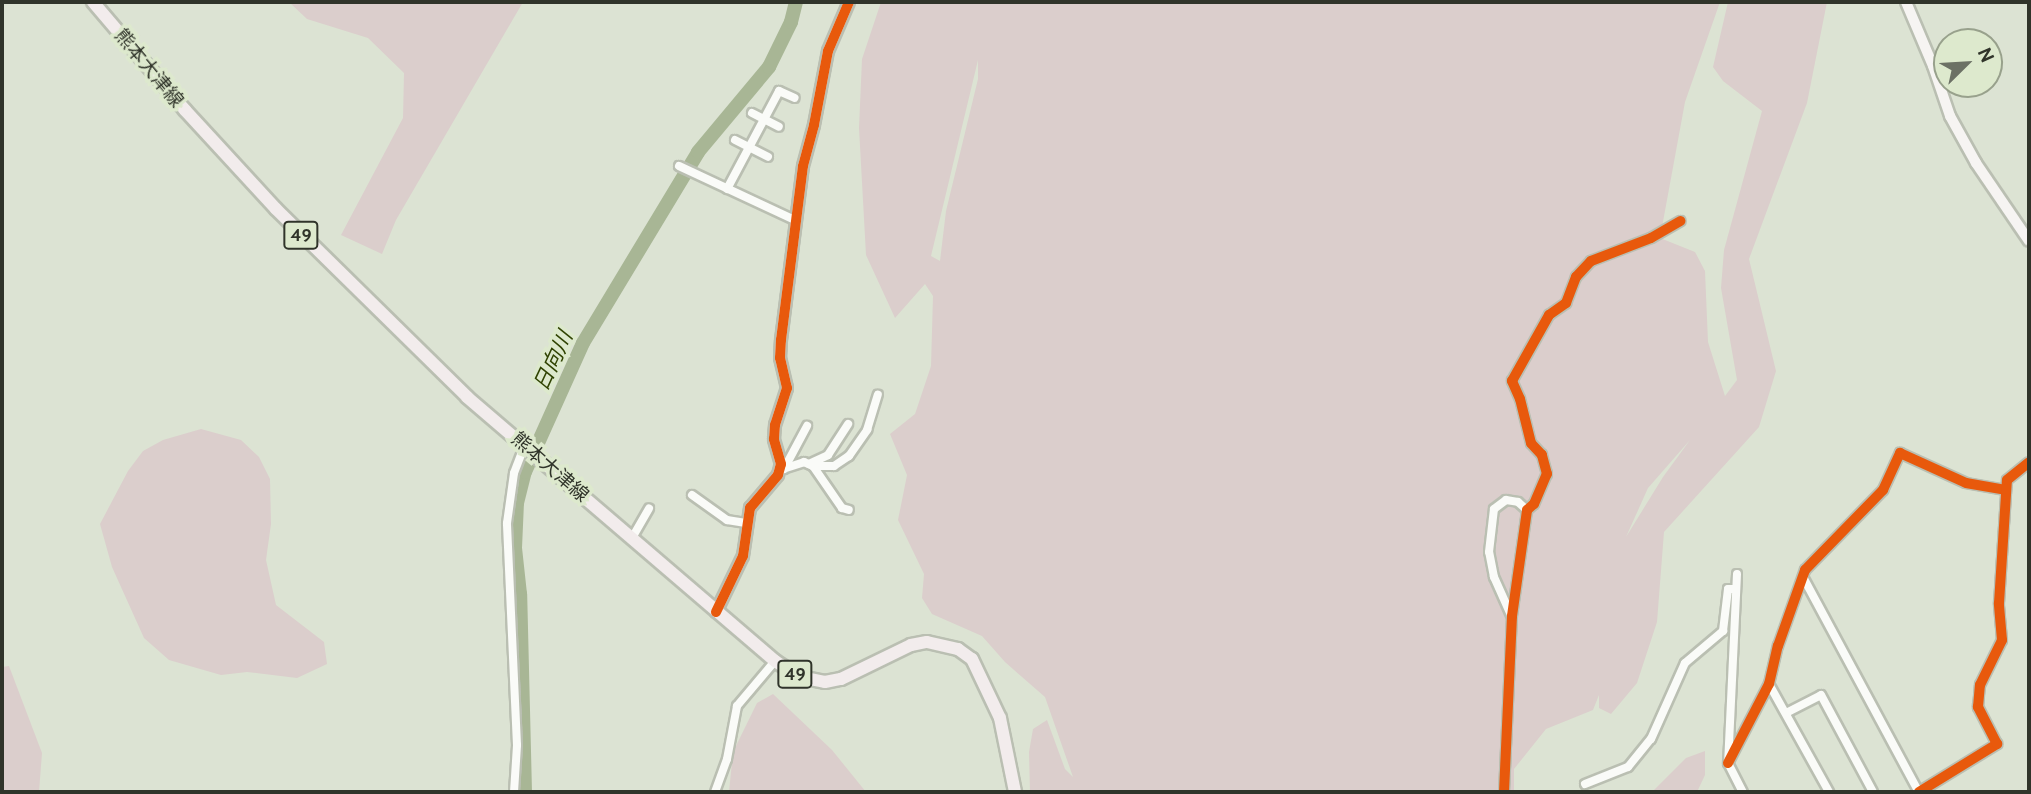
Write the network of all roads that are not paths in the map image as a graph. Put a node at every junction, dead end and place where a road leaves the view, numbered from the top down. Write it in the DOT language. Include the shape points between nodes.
graph roads {
  1 [pos="93,2"];
  2 [pos="849,2"];
  3 [pos="1906,2"];
  4 [pos="795,98"];
  5 [pos="752,113"];
  6 [pos="765,120"];
  7 [pos="779,127"];
  8 [pos="735,140"];
  9 [pos="750,148"];
  10 [pos="768,157"];
  11 [pos="679,166"];
  12 [pos="727,189"];
  13 [pos="795,220"];
  14 [pos="1681,221"];
  15 [pos="2029,241"];
  16 [pos="878,395"];
  17 [pos="848,424"];
  18 [pos="807,426"];
  19 [pos="527,447"];
  20 [pos="2029,462"];
  21 [pos="811,465"];
  22 [pos="783,469"];
  23 [pos="2005,490"];
  24 [pos="692,495"];
  25 [pos="649,508"];
  26 [pos="849,510"];
  27 [pos="1527,510"];
  28 [pos="746,523"];
  29 [pos="632,538"];
  30 [pos="1737,574"];
  31 [pos="1803,577"];
  32 [pos="1736,589"];
  33 [pos="716,612"];
  34 [pos="1512,618"];
  35 [pos="775,661"];
  36 [pos="1769,684"];
  37 [pos="1786,713"];
  38 [pos="1728,763"];
  39 [pos="1585,784"];
  40 [pos="514,792"];
  41 [pos="715,792"];
  42 [pos="1014,792"];
  43 [pos="1504,792"];
  44 [pos="1743,792"];
  45 [pos="1829,792"];
  46 [pos="1873,792"];
  47 [pos="1919,792"];
  1 -- 19 [label="main road, 熊本大津線 / 49" via="276,209 467,397"];
  2 -- 13 [label="street" via="828,51"];
  3 -- 15 [label="street" via="1950,116"];
  4 -- 6 [label="street" via="779,91"];
  5 -- 6 [label="street"];
  6 -- 7 [label="street"];
  6 -- 9 [label="street"];
  8 -- 9 [label="street"];
  9 -- 10 [label="street"];
  9 -- 12 [label="street"];
  11 -- 12 [label="street"];
  12 -- 13 [label="street"];
  13 -- 22 [label="street" via="780,358 787,388 775,425"];
  14 -- 27 [label="street" via="1591,261 1576,277 1566,303 1549,315 1512,381 1531,443 1542,455 1547,474"];
  16 -- 21 [label="street" via="867,430 849,456 834,466"];
  17 -- 21 [label="street" via="828,455"];
  18 -- 22 [label="street"];
  19 -- 29 [label="main road, 熊本大津線 / 49"];
  19 -- 40 [label="street" via="514,473 507,523 517,745"];
  20 -- 23 [label="street" via="2007,480"];
  21 -- 22 [label="street" via="804,462"];
  21 -- 26 [label="street" via="842,508"];
  22 -- 28 [label="street" via="750,508"];
  23 -- 31 [label="street" via="1966,483 1900,453 1883,490 1849,529 1810,563"];
  23 -- 47 [label="street" via="1999,603 2002,640 1980,685 1978,707 1997,744"];
  24 -- 28 [label="street" via="727,520"];
  25 -- 29 [label="street"];
  27 -- 34 [label="street"];
  27 -- 34 [label="street" via="1506,500 1494,509 1489,552 1494,577"];
  28 -- 33 [label="street" via="740,564"];
  29 -- 33 [label="main road, 熊本大津線 / 49"];
  30 -- 32 [label="street"];
  31 -- 36 [label="street" via="1777,646"];
  31 -- 47 [label="street"];
  32 -- 38 [label="street"];
  32 -- 39 [label="street" via="1728,589 1723,631 1685,663 1651,739 1628,767"];
  33 -- 35 [label="main road, 熊本大津線 / 49"];
  34 -- 43 [label="street"];
  35 -- 41 [label="street" via="737,706"];
  35 -- 42 [label="main road, 熊本大津線 / 49" via="800,677 825,682 841,679 911,645 928,642 957,649 972,659 992,696"];
  36 -- 37 [label="street"];
  36 -- 38 [label="street"];
  37 -- 45 [label="street"];
  37 -- 46 [label="street" via="1821,695"];
  38 -- 44 [label="street"];
}
